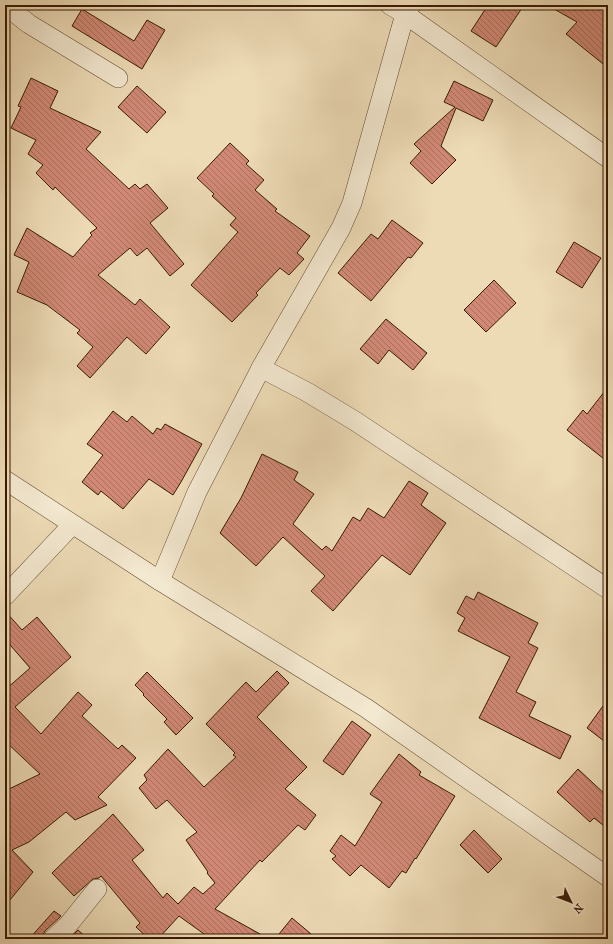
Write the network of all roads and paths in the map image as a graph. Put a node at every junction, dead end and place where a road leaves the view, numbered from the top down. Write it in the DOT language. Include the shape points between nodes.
graph roads {
  1 [pos="5,5"];
  2 [pos="402,8"];
  3 [pos="118,78"];
  4 [pos="608,158"];
  5 [pos="261,368"];
  6 [pos="5,480"];
  7 [pos="72,525"];
  8 [pos="160,581"];
  9 [pos="608,589"];
  10 [pos="5,596"];
  11 [pos="608,877"];
  12 [pos="97,889"];
  13 [pos="53,939"];
  1 -- 3 [label="street" via="29,24"];
  2 -- 4 [label="street"];
  2 -- 5 [label="street" via="352,203 341,228"];
  5 -- 8 [label="street" via="197,492"];
  5 -- 9 [label="street" via="355,421"];
  6 -- 7 [label="street"];
  7 -- 8 [label="street"];
  7 -- 10 [label="street"];
  8 -- 11 [label="street" via="366,708"];
  12 -- 13 [label="street" via="68,925"];
}
